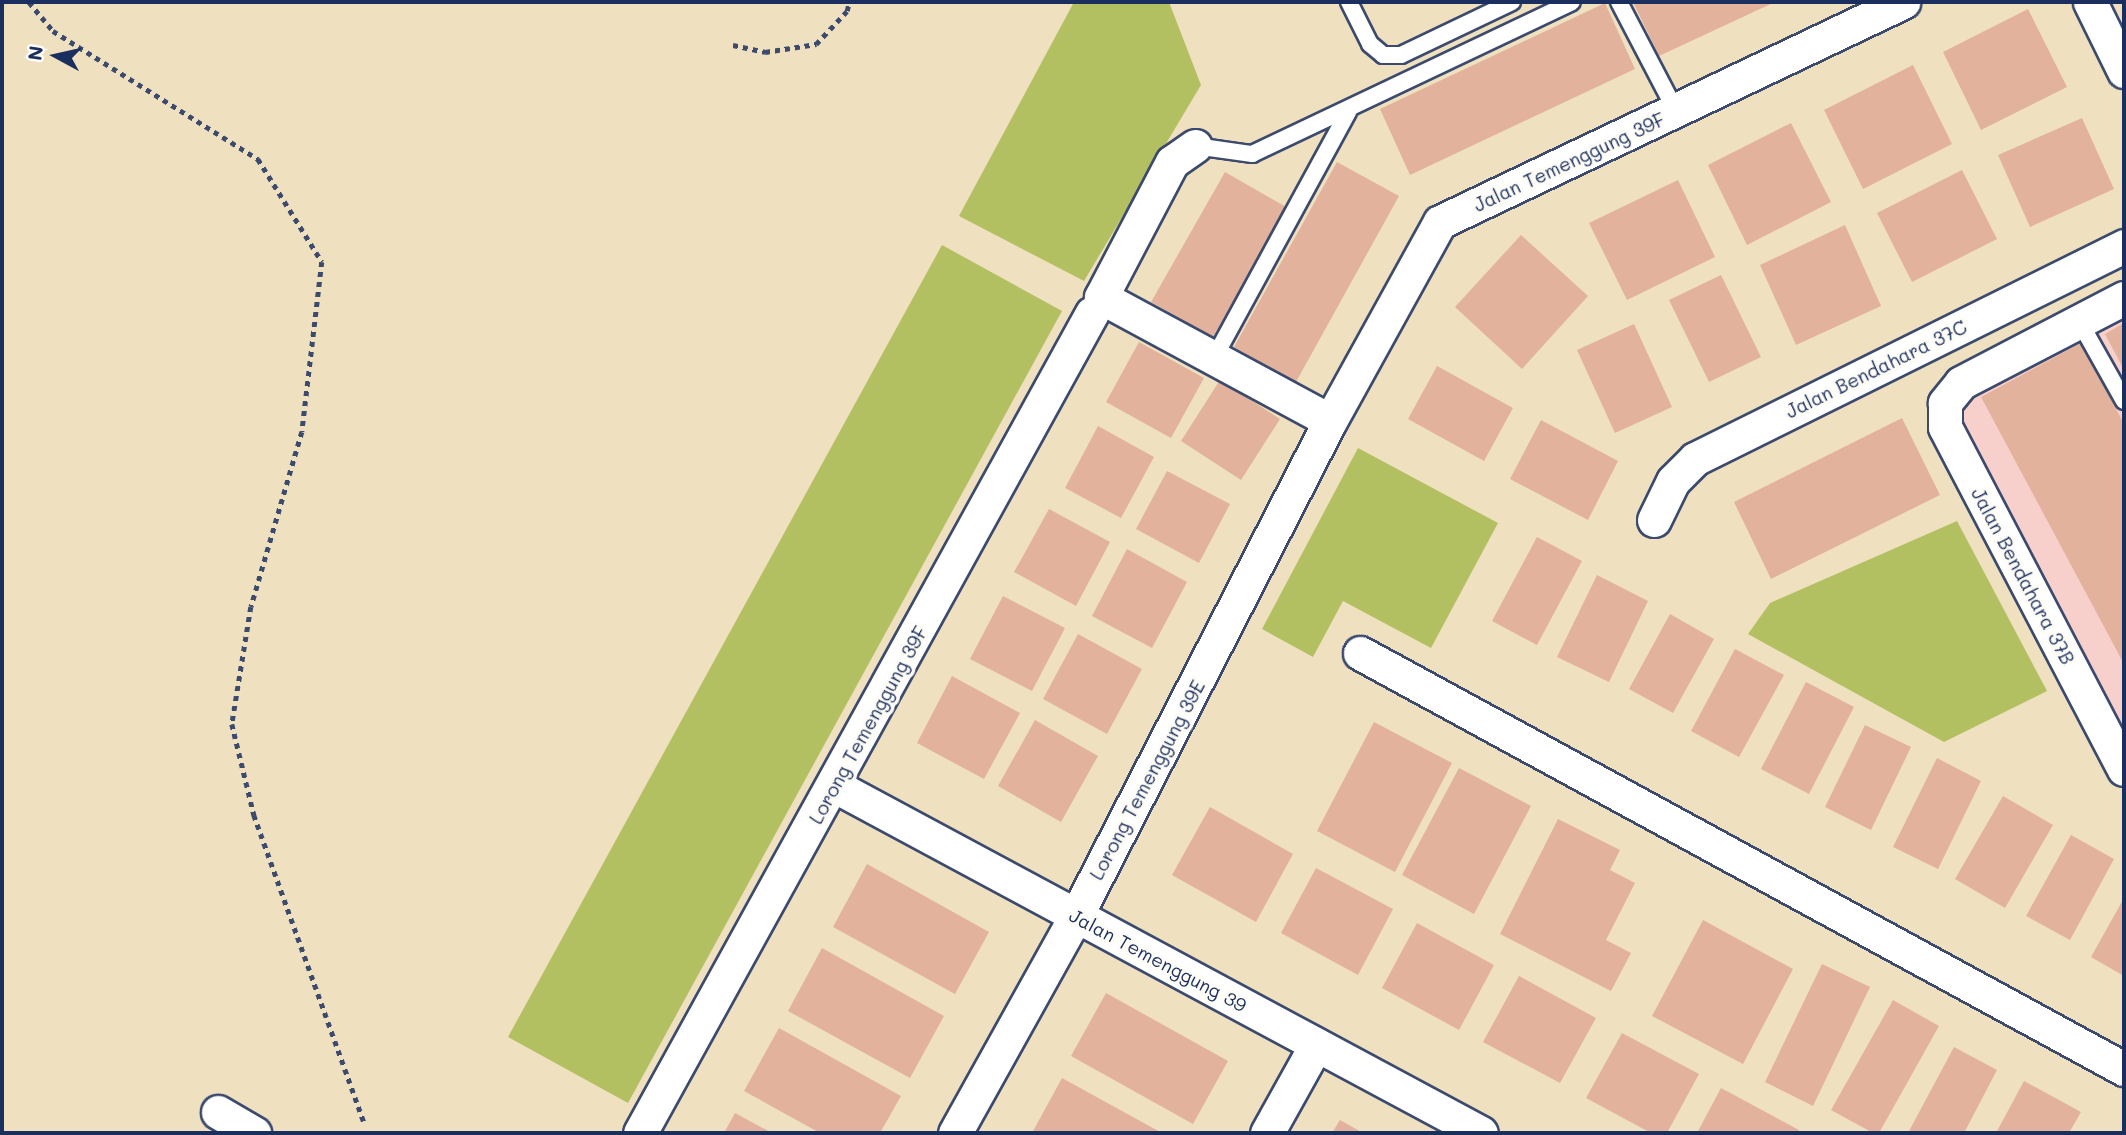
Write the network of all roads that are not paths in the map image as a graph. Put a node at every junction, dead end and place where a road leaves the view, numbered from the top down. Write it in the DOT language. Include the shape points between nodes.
graph roads {
  1 [pos="1349,2"];
  2 [pos="1512,2"];
  3 [pos="1572,2"];
  4 [pos="1619,2"];
  5 [pos="1903,2"];
  6 [pos="2090,2"];
  7 [pos="2124,71"];
  8 [pos="1676,111"];
  9 [pos="1348,112"];
  10 [pos="1195,146"];
  11 [pos="2124,246"];
  12 [pos="2124,298"];
  13 [pos="1096,305"];
  14 [pos="2078,319"];
  15 [pos="1214,358"];
  16 [pos="2124,401"];
  17 [pos="1330,421"];
  18 [pos="1654,520"];
  19 [pos="1360,653"];
  20 [pos="2124,769"];
  21 [pos="835,786"];
  22 [pos="1076,916"];
  23 [pos="1316,1045"];
  24 [pos="2124,1069"];
  25 [pos="218,1112"];
  26 [pos="254,1133"];
  27 [pos="640,1133"];
  28 [pos="955,1133"];
  29 [pos="1267,1133"];
  30 [pos="1481,1133"];
  1 -- 2 [label="lane" via="1370,44 1383,55 1401,55"];
  3 -- 9 [label="lane"];
  4 -- 8 [label="lane"];
  5 -- 8 [label="street, Jalan Temenggung 39F"];
  6 -- 7 [label="street"];
  8 -- 17 [label="street, Jalan Temenggung 39F" via="1440,222"];
  9 -- 10 [label="lane" via="1252,154"];
  9 -- 15 [label="lane"];
  10 -- 13 [label="street, Lorong Temenggung 39F" via="1172,162"];
  11 -- 18 [label="street, Jalan Bendahara 37C" via="1695,459 1673,481"];
  12 -- 14 [label="street"];
  13 -- 15 [label="street"];
  13 -- 21 [label="street, Lorong Temenggung 39F"];
  14 -- 16 [label="lane"];
  14 -- 20 [label="street, Jalan Bendahara 37B" via="1961,383 1945,403 1945,426"];
  15 -- 17 [label="street"];
  17 -- 22 [label="street, Lorong Temenggung 39E"];
  19 -- 24 [label="street"];
  21 -- 22 [label="street, Jalan Temenggung 39"];
  21 -- 27 [label="street, Lorong Temenggung 39F"];
  22 -- 23 [label="street, Jalan Temenggung 39"];
  22 -- 28 [label="street, Lorong Temenggung 39E"];
  23 -- 29 [label="street"];
  23 -- 30 [label="street, Jalan Temenggung 39"];
  25 -- 26 [label="street"];
}
